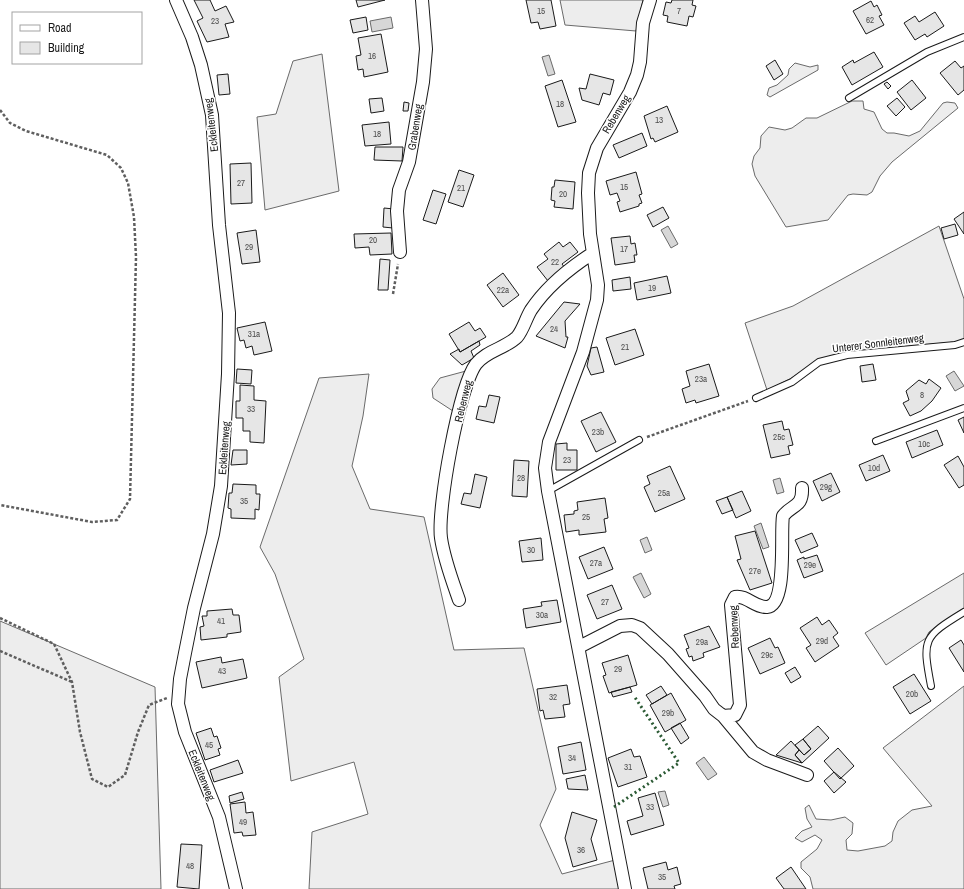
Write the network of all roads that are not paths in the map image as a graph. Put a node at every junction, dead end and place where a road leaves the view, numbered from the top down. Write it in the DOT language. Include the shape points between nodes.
graph roads {
  1 [pos="176,0"];
  2 [pos="422,0"];
  3 [pos="650,0"];
  4 [pos="964,37"];
  5 [pos="849,98"];
  6 [pos="400,252"];
  7 [pos="593,253"];
  8 [pos="964,342"];
  9 [pos="756,398"];
  10 [pos="964,408"];
  11 [pos="638,440"];
  12 [pos="876,441"];
  13 [pos="802,488"];
  14 [pos="548,491"];
  15 [pos="459,600"];
  16 [pos="964,612"];
  17 [pos="579,647"];
  18 [pos="931,686"];
  19 [pos="723,716"];
  20 [pos="807,775"];
  21 [pos="236,889"];
  22 [pos="625,889"];
  1 -- 21 [label="street, Eckleitenweg" via="201,65 212,115 219,224 229,313 221,486 178,694 181,720 219,817"];
  2 -- 6 [label="street, Grabenweg" via="426,48 423,82 409,162 399,190 397,211"];
  3 -- 7 [label="street, Rebenweg" via="643,23 637,75 630,92 597,148 589,173"];
  4 -- 5 [label="lane" via="927,52"];
  7 -- 14 [label="street, Rebenweg" via="598,285 595,311 584,352 549,442 545,468"];
  7 -- 15 [label="street, Rebenweg" via="575,264 546,290 530,311 517,337 478,362 470,374 457,422 440,520 446,560"];
  8 -- 9 [label="lane, Unterer Sonnleitenweg" via="830,358 819,362 792,382"];
  10 -- 12 [label="lane"];
  11 -- 14 [label="lane"];
  13 -- 19 [label="street, Rebenweg" via="803,496 800,502 783,516 782,571 777,598 770,606 765,607 746,598 735,597 731,605 740,705 735,715"];
  14 -- 17 [label="street, Rebenweg"];
  16 -- 18 [label="lane" via="931,634 926,647"];
  17 -- 19 [label="street" via="620,626 632,625 640,628 668,654 706,696 714,709"];
  17 -- 22 [label="street, Rebenweg"];
  19 -- 20 [label="street" via="753,752"];
}
